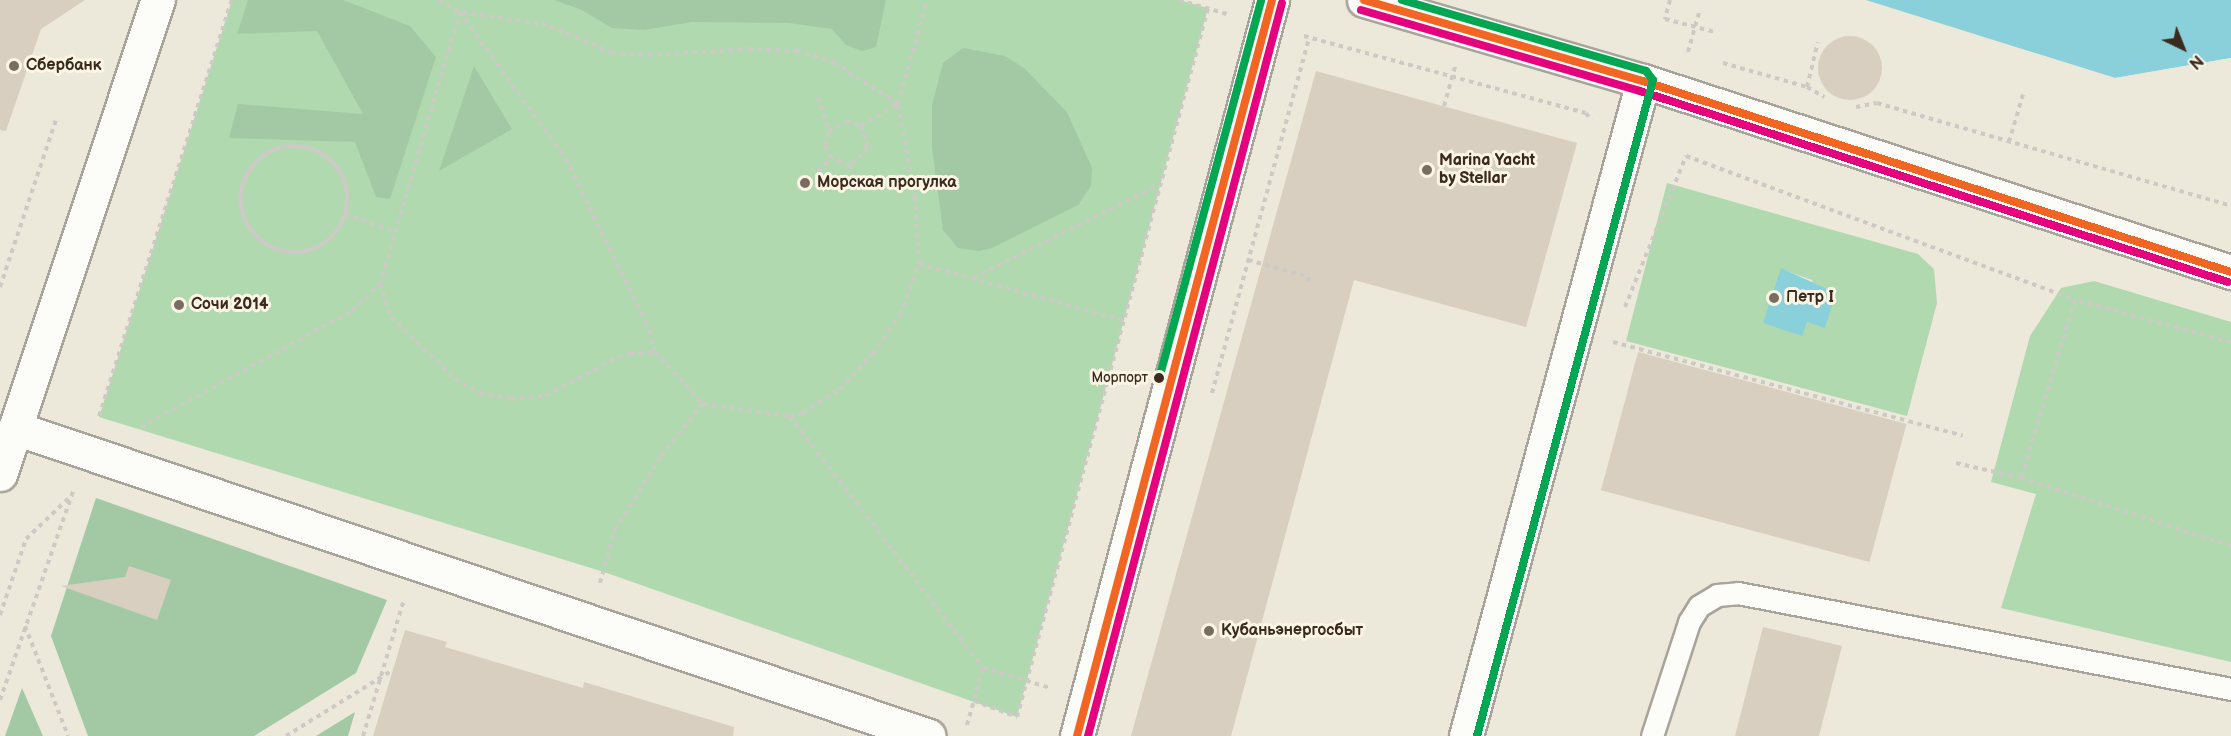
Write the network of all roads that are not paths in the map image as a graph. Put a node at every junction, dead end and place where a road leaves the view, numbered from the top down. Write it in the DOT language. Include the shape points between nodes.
graph roads {
  1 [pos="158,0"];
  2 [pos="1364,0"];
  3 [pos="1269,13"];
  4 [pos="1643,81"];
  5 [pos="2231,272"];
  6 [pos="15,428"];
  7 [pos="0,474"];
  8 [pos="2231,689"];
  9 [pos="929,736"];
  10 [pos="1077,736"];
  11 [pos="1467,736"];
  12 [pos="1652,736"];
  1 -- 6 [label="street"];
  2 -- 4 [label="street"];
  3 -- 10 [label="street"];
  4 -- 5 [label="street"];
  4 -- 11 [label="street"];
  6 -- 7 [label="street"];
  6 -- 9 [label="street"];
  8 -- 12 [label="lane" via="1738,592 1717,595 1699,606 1689,622"];
}
